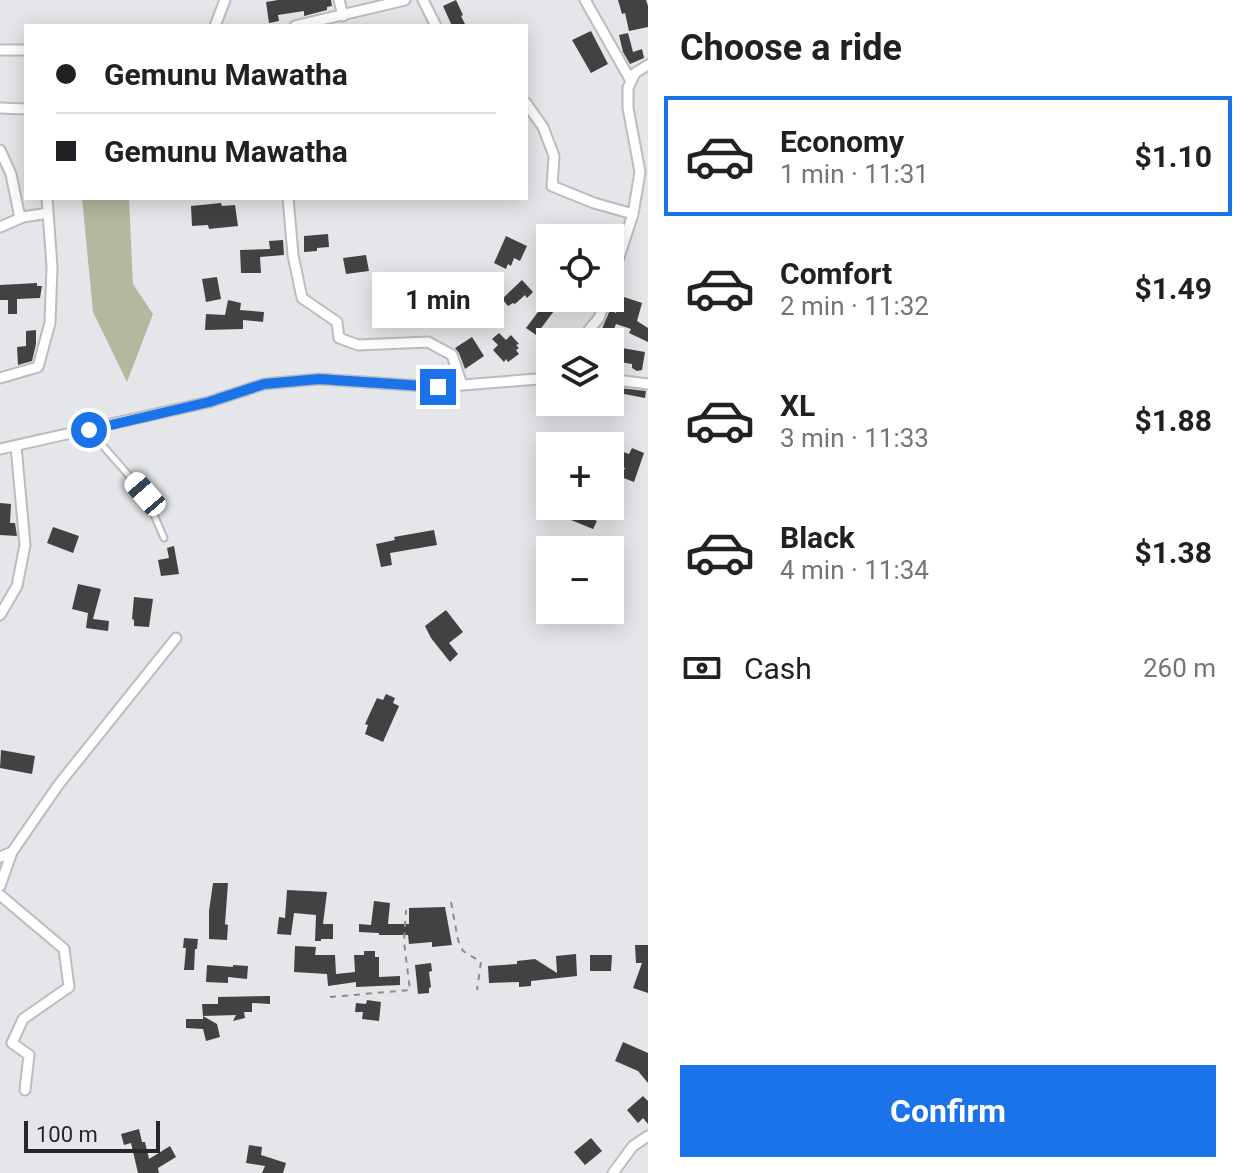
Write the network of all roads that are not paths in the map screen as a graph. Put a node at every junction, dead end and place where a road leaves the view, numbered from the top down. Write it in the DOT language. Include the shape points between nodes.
graph roads {
  1 [pos="225,0"];
  2 [pos="339,0"];
  3 [pos="405,0"];
  4 [pos="423,0"];
  5 [pos="585,0"];
  6 [pos="343,16"];
  7 [pos="216,24"];
  8 [pos="305,24"];
  9 [pos="435,24"];
  10 [pos="0,50"];
  11 [pos="24,50"];
  12 [pos="648,65"];
  13 [pos="631,81"];
  14 [pos="528,106"];
  15 [pos="0,108"];
  16 [pos="24,109"];
  17 [pos="0,150"];
  18 [pos="47,200"];
  19 [pos="288,200"];
  20 [pos="48,213"];
  21 [pos="633,214"];
  22 [pos="23,217"];
  23 [pos="0,227"];
  24 [pos="624,242"];
  25 [pos="0,378"];
  26 [pos="536,378"];
  27 [pos="624,381"];
  28 [pos="648,384"];
  29 [pos="462,385"];
  30 [pos="89,430"];
  31 [pos="16,446"];
  32 [pos="0,449"];
  33 [pos="164,538"];
  34 [pos="0,615"];
  35 [pos="176,638"];
  36 [pos="12,852"];
  37 [pos="0,857"];
  38 [pos="0,886"];
  39 [pos="0,895"];
  40 [pos="25,1090"];
  41 [pos="648,1136"];
  42 [pos="613,1173"];
  1 -- 7 [label="street"];
  2 -- 6 [label="street"];
  3 -- 6 [label="street"];
  4 -- 9 [label="street"];
  5 -- 13 [label="street"];
  6 -- 8 [label="street"];
  10 -- 11 [label="street"];
  12 -- 13 [label="street"];
  13 -- 21 [label="street" via="628,108 640,172"];
  14 -- 21 [label="street" via="554,156 552,186"];
  15 -- 16 [label="street"];
  17 -- 22 [label="street"];
  18 -- 20 [label="street"];
  19 -- 29 [label="street" via="302,298 337,322 339,338 358,345 428,342 452,355"];
  20 -- 22 [label="street"];
  20 -- 25 [label="street" via="50,323 38,367"];
  21 -- 24 [label="street"];
  22 -- 23 [label="street"];
  26 -- 29 [label="street"];
  27 -- 28 [label="street"];
  29 -- 30 [label="street" via="319,379 264,384"];
  30 -- 31 [label="street"];
  30 -- 33 [label="lane" via="145,494"];
  31 -- 32 [label="street"];
  31 -- 34 [label="street" via="25,545 17,586"];
  35 -- 36 [label="street" via="59,784"];
  36 -- 37 [label="street"];
  36 -- 38 [label="street"];
  39 -- 40 [label="street" via="64,949 69,987 23,1019 12,1043 29,1055"];
  41 -- 42 [label="street" via="633,1146"];
}
